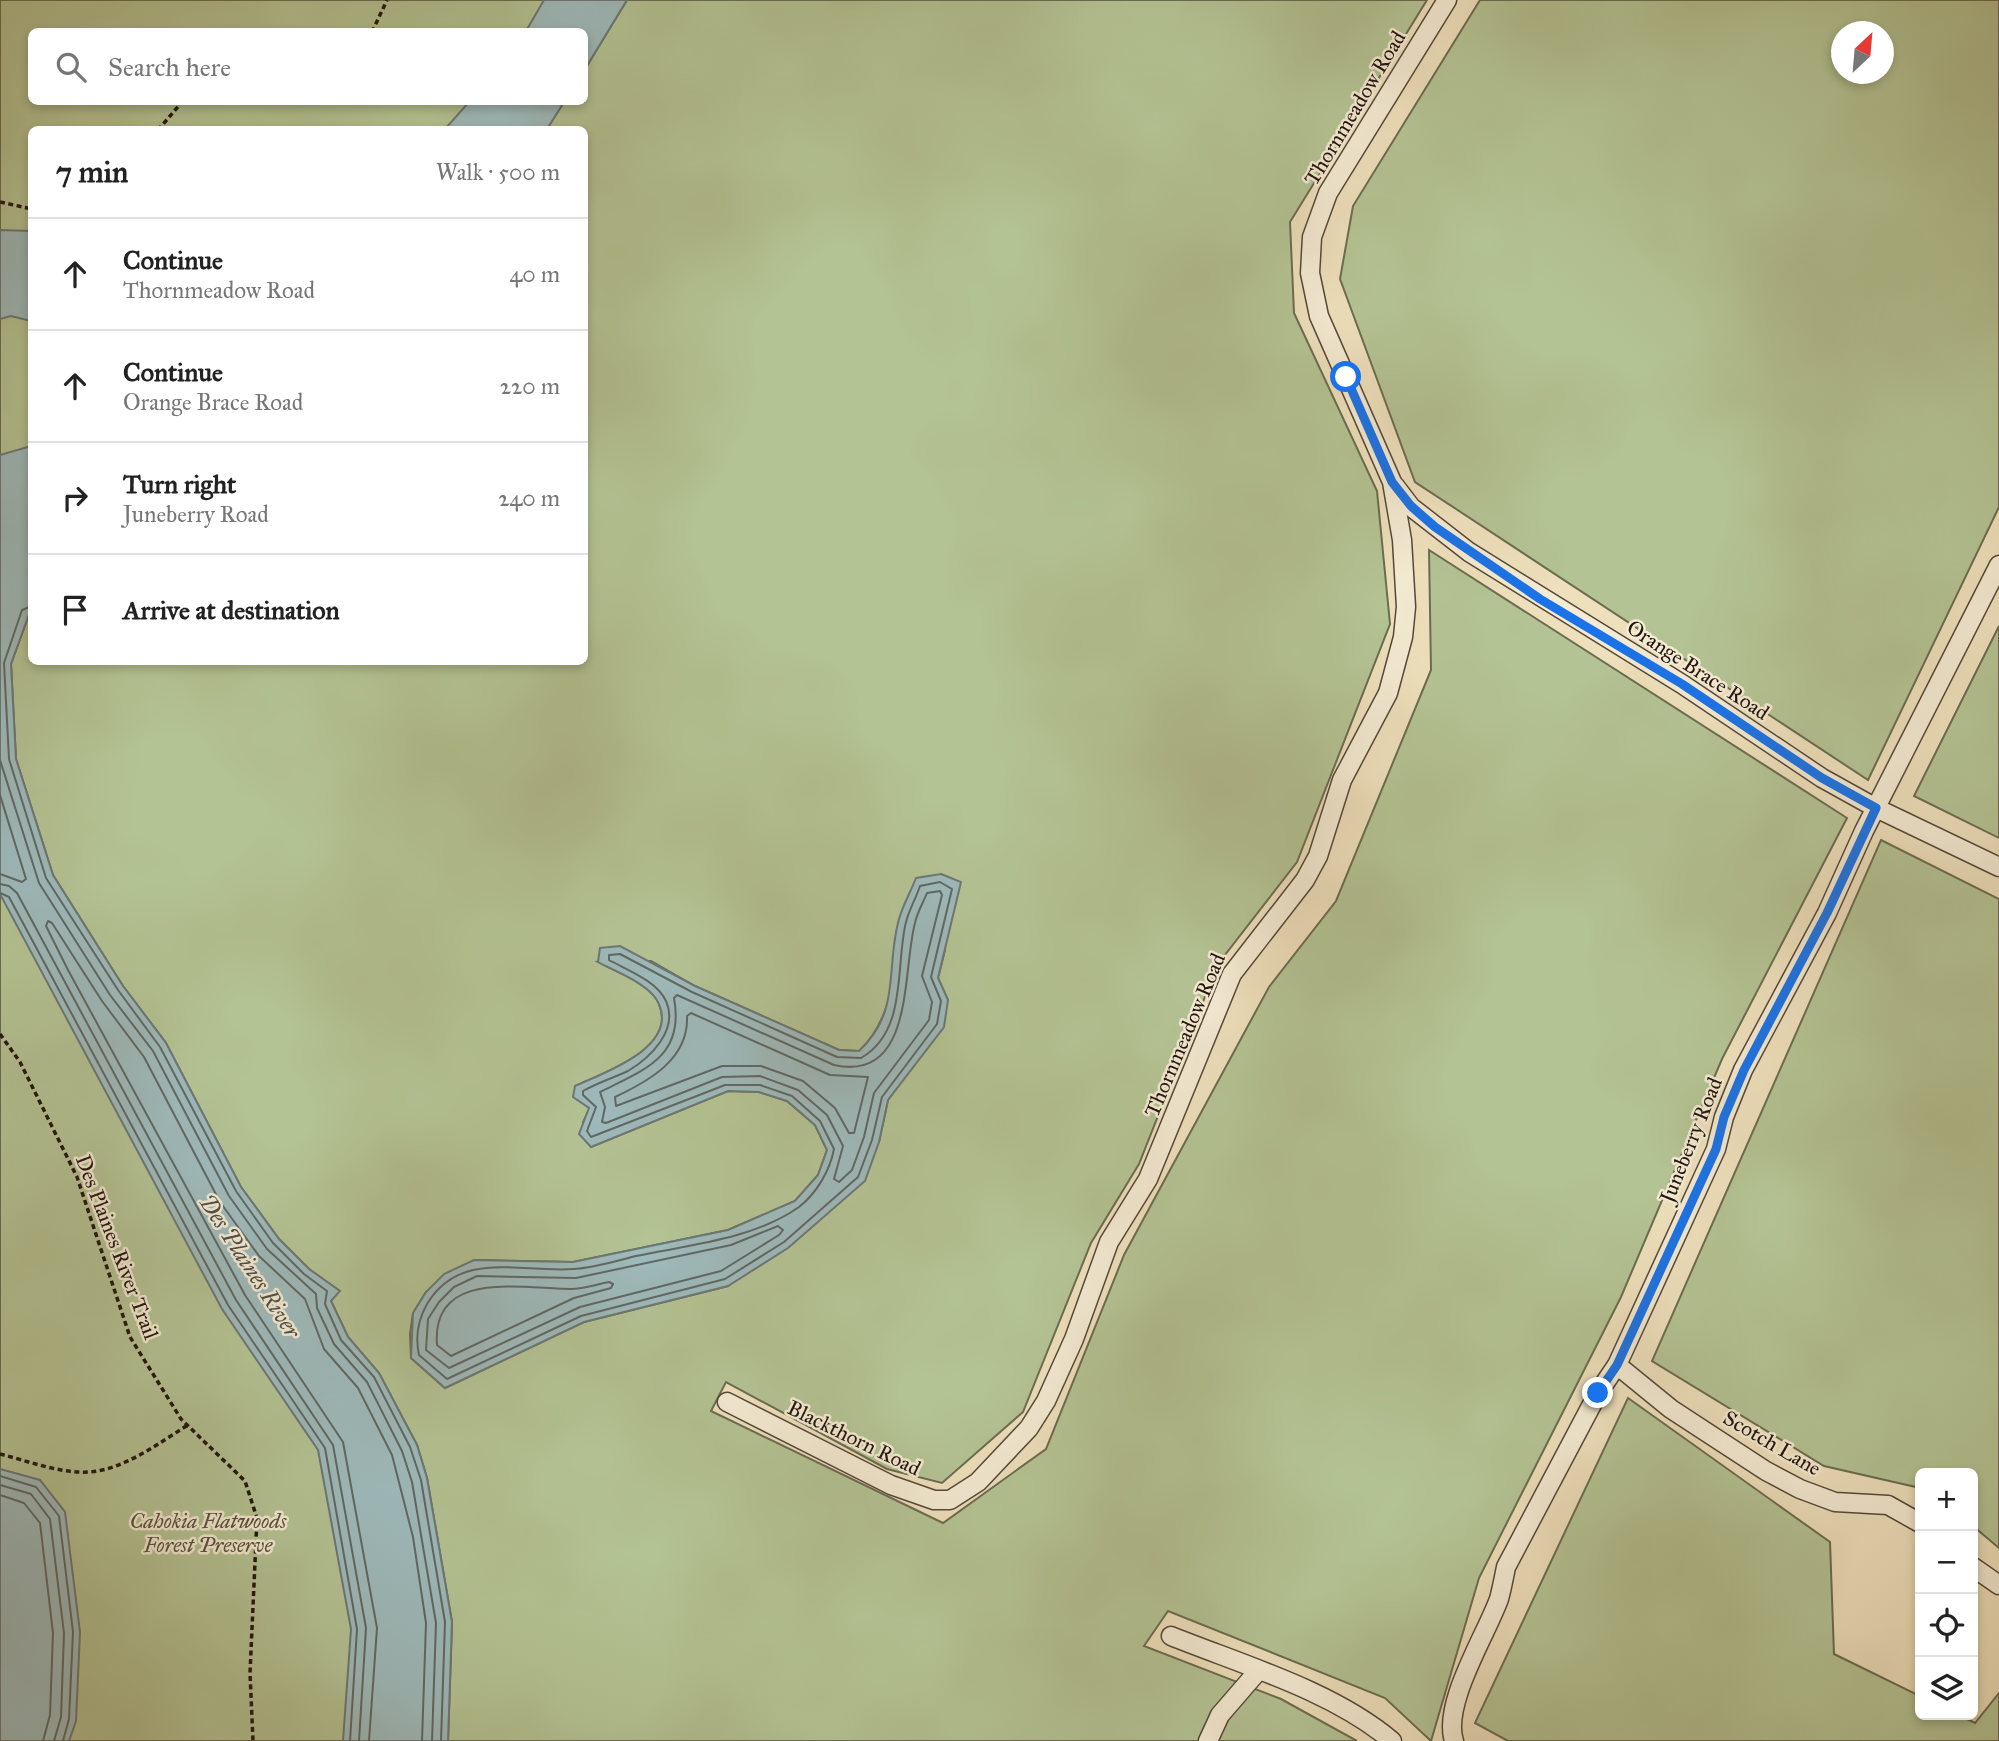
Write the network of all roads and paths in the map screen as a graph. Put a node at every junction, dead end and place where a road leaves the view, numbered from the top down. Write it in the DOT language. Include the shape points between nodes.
graph roads {
  1 [pos="387,0"];
  2 [pos="1447,0"];
  3 [pos="374,28"];
  4 [pos="179,105"];
  5 [pos="161,126"];
  6 [pos="0,202"];
  7 [pos="28,208"];
  8 [pos="1392,482"];
  9 [pos="1999,565"];
  10 [pos="1876,808"];
  11 [pos="1999,867"];
  12 [pos="0,1034"];
  13 [pos="1617,1365"];
  14 [pos="727,1402"];
  15 [pos="188,1425"];
  16 [pos="0,1454"];
  17 [pos="963,1493"];
  18 [pos="1915,1520"];
  19 [pos="1978,1570"];
  20 [pos="1999,1585"];
  21 [pos="1171,1636"];
  22 [pos="1258,1671"];
  23 [pos="253,1741"];
  24 [pos="1208,1741"];
  25 [pos="1392,1741"];
  26 [pos="1454,1741"];
  1 -- 3 [label="path"];
  2 -- 8 [label="street, Thornmeadow Road" via="1328,193 1312,237 1310,273 1319,316"];
  4 -- 5 [label="path"];
  6 -- 7 [label="path"];
  8 -- 10 [label="street, Orange Brace Road" via="1411,506 1469,552"];
  8 -- 17 [label="street, Thornmeadow Road" via="1406,607 1388,693 1342,780 1318,856 1305,880 1232,974 1149,1178 1109,1242 1046,1401 1029,1428"];
  9 -- 10 [label="street, Juneberry Road"];
  10 -- 11 [label="street, Orange Brace Road"];
  10 -- 13 [label="street, Juneberry Road" via="1744,1070 1716,1149"];
  12 -- 15 [label="path, Des Plaines River Trail" via="20,1062 77,1177 131,1337"];
  13 -- 18 [label="street, Scotch Lane" via="1680,1415 1800,1489 1835,1502 1888,1505"];
  13 -- 26 [label="street, Juneberry Road" via="1506,1567 1499,1598 1459,1693 1451,1731"];
  14 -- 17 [label="street, Blackthorn Road" via="891,1485 934,1500 950,1500"];
  15 -- 16 [label="path" via="113,1466 90,1472 61,1470"];
  15 -- 23 [label="path, Des Plaines River Trail" via="245,1481 257,1518 250,1673"];
  19 -- 20 [label="street"];
  21 -- 22 [label="street"];
  22 -- 24 [label="street" via="1220,1715"];
  22 -- 25 [label="street" via="1367,1720"];
}
